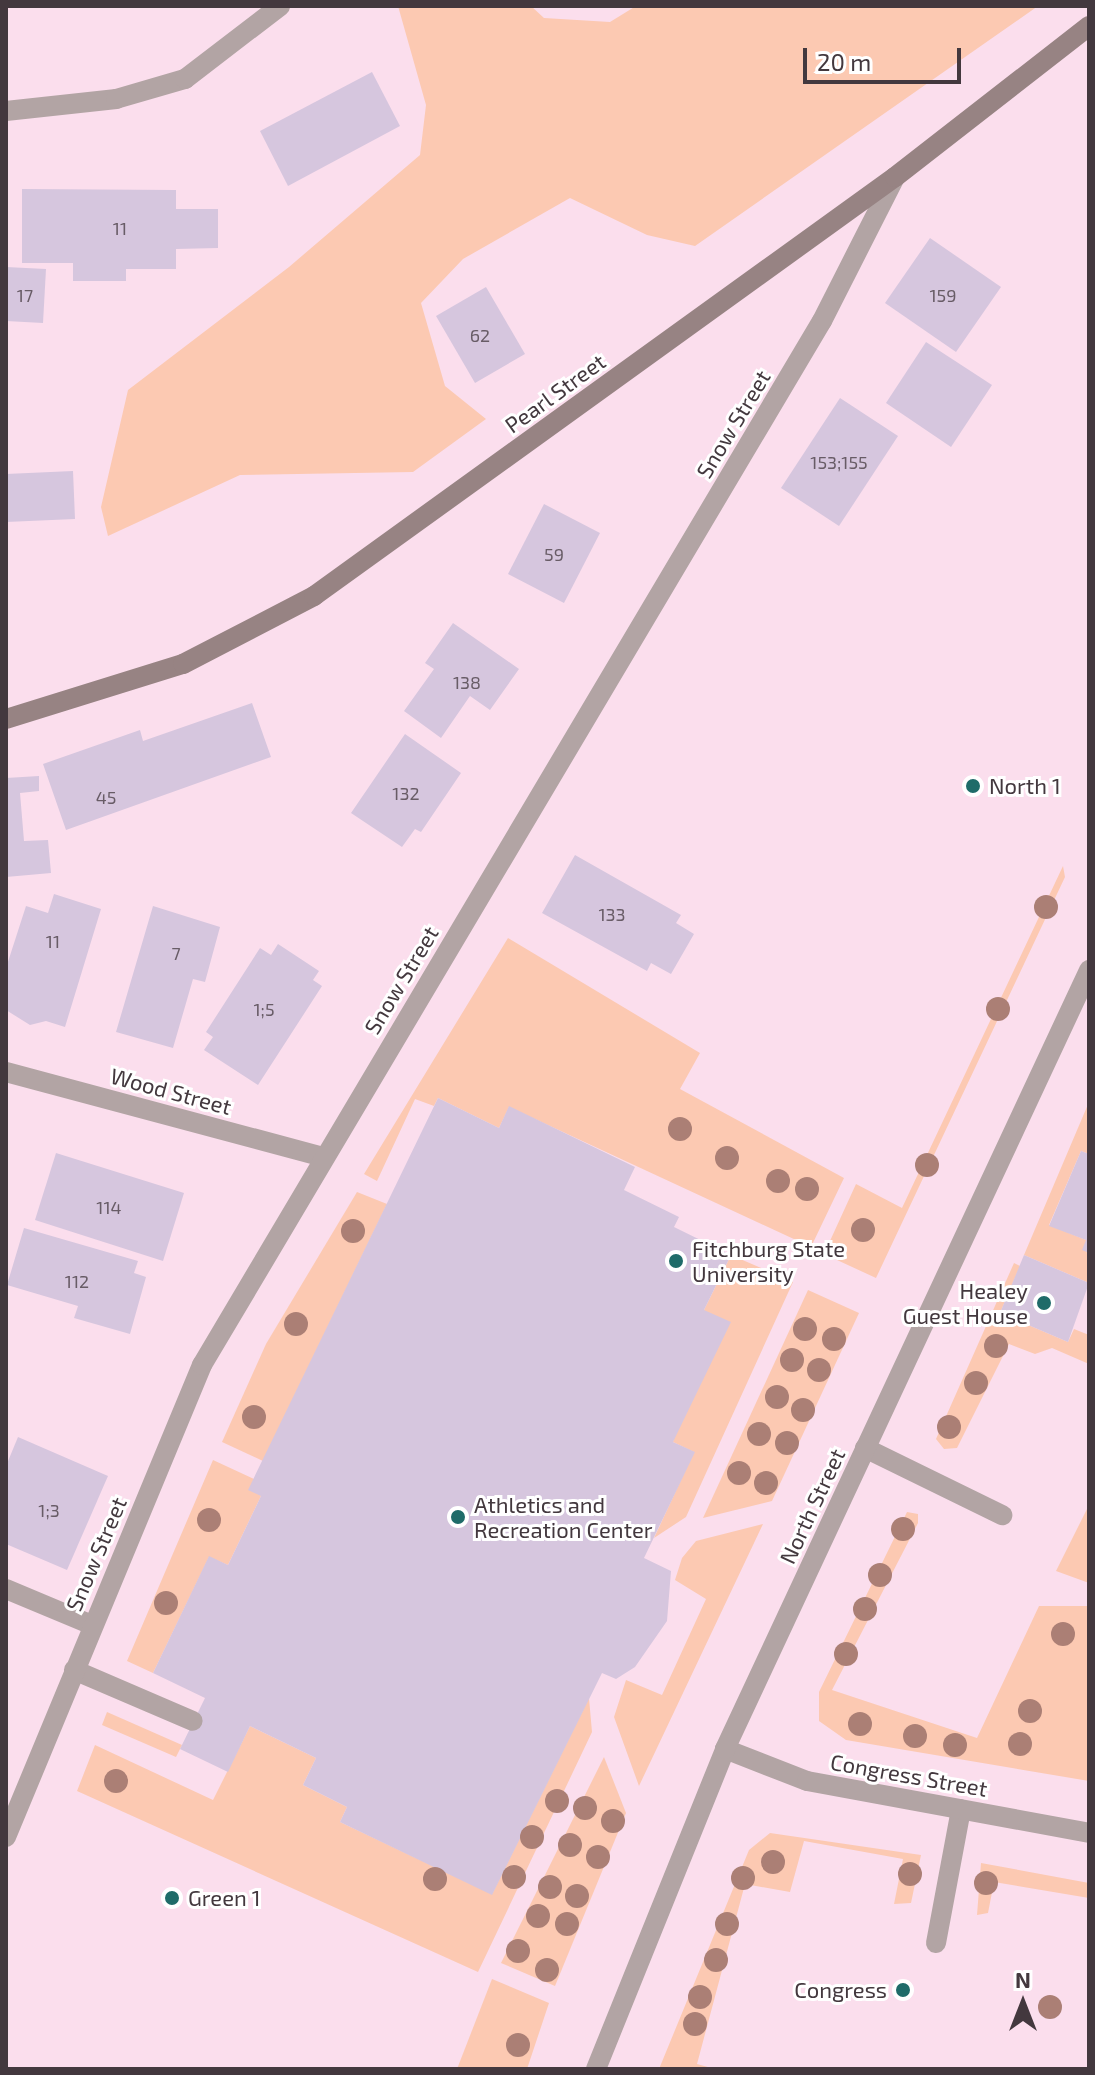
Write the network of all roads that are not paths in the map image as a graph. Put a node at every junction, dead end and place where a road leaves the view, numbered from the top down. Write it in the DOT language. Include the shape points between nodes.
graph roads {
  1 [pos="280,6"];
  2 [pos="1089,26"];
  3 [pos="6,111"];
  4 [pos="895,177"];
  5 [pos="6,719"];
  6 [pos="1089,970"];
  7 [pos="6,1072"];
  8 [pos="323,1157"];
  9 [pos="865,1448"];
  10 [pos="1002,1515"];
  11 [pos="6,1589"];
  12 [pos="92,1625"];
  13 [pos="74,1670"];
  14 [pos="193,1721"];
  15 [pos="725,1749"];
  16 [pos="961,1809"];
  17 [pos="1089,1833"];
  18 [pos="6,1837"];
  19 [pos="936,1943"];
  20 [pos="596,2069"];
  1 -- 3 [label="street" via="185,79 116,99"];
  2 -- 4 [label="main road, Pearl Street"];
  4 -- 5 [label="main road, Pearl Street" via="314,596 183,664"];
  4 -- 8 [label="street, Snow Street" via="822,321"];
  6 -- 9 [label="street, North Street"];
  7 -- 8 [label="street, Wood Street"];
  8 -- 12 [label="street, Snow Street" via="202,1365"];
  9 -- 10 [label="street"];
  9 -- 15 [label="street, North Street"];
  11 -- 12 [label="street"];
  12 -- 13 [label="street, Snow Street"];
  13 -- 14 [label="street"];
  13 -- 18 [label="street, Snow Street"];
  15 -- 16 [label="street, Congress Street" via="807,1781"];
  15 -- 20 [label="street, North Street"];
  16 -- 17 [label="street, Congress Street"];
  16 -- 19 [label="street"];
}
